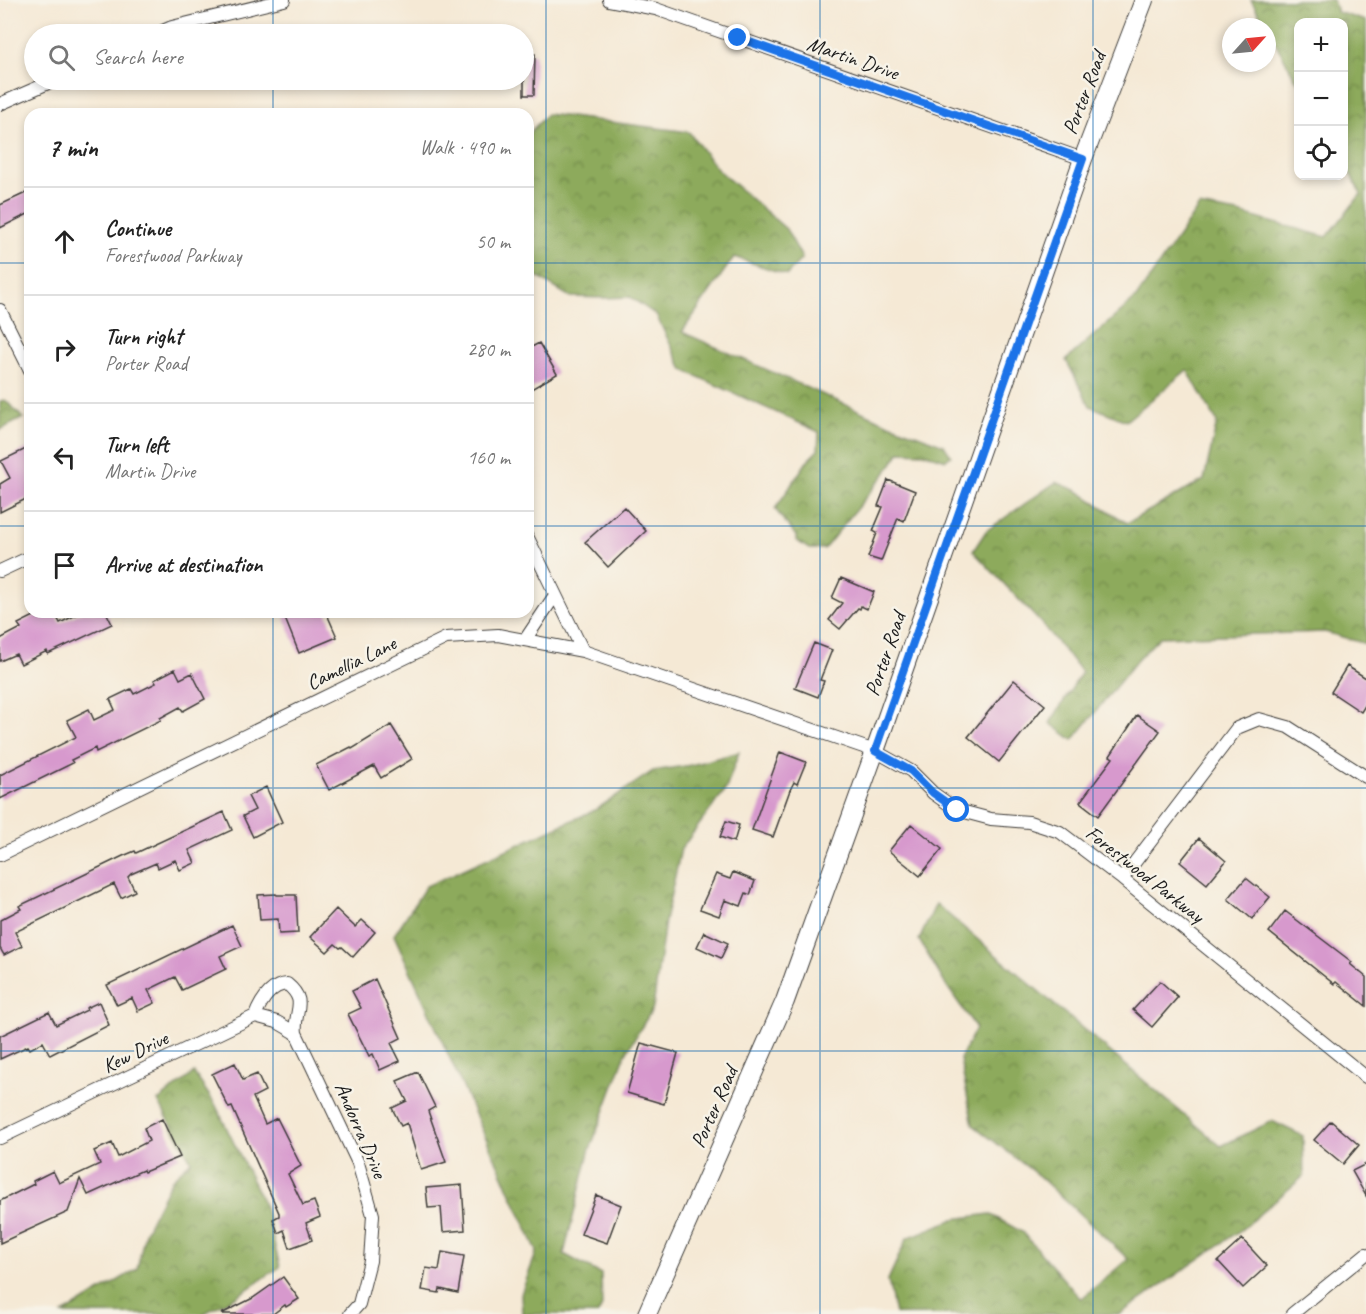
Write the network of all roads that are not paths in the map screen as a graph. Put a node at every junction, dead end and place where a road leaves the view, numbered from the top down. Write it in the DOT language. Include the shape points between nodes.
graph roads {
  1 [pos="284,0"];
  2 [pos="609,0"];
  3 [pos="1144,0"];
  4 [pos="184,24"];
  5 [pos="33,90"];
  6 [pos="0,104"];
  7 [pos="1083,159"];
  8 [pos="0,310"];
  9 [pos="24,358"];
  10 [pos="534,551"];
  11 [pos="24,560"];
  12 [pos="0,571"];
  13 [pos="555,595"];
  14 [pos="525,640"];
  15 [pos="583,651"];
  16 [pos="875,751"];
  17 [pos="1366,777"];
  18 [pos="0,855"];
  19 [pos="1122,879"];
  20 [pos="255,1016"];
  21 [pos="296,1033"];
  22 [pos="1366,1077"];
  23 [pos="0,1138"];
  24 [pos="1366,1254"];
  25 [pos="350,1314"];
  26 [pos="647,1314"];
  27 [pos="1292,1314"];
  1 -- 4 [label="street"];
  2 -- 7 [label="street, Martin Drive" via="656,9"];
  3 -- 7 [label="main road, Porter Road"];
  5 -- 6 [label="street"];
  7 -- 16 [label="main road, Porter Road"];
  8 -- 9 [label="street"];
  10 -- 13 [label="street"];
  11 -- 12 [label="street"];
  13 -- 14 [label="street"];
  13 -- 15 [label="street"];
  14 -- 15 [label="street, Camellia Lane"];
  14 -- 18 [label="street, Camellia Lane" via="498,635 446,638"];
  15 -- 16 [label="street, Camellia Lane"];
  16 -- 19 [label="street, Forestwood Parkway" via="911,771 957,810 991,819 1029,822 1060,832"];
  16 -- 26 [label="main road, Porter Road" via="783,1004"];
  17 -- 19 [label="street" via="1288,727 1259,719 1237,728"];
  19 -- 22 [label="street, Forestwood Parkway"];
  20 -- 21 [label="street"];
  20 -- 21 [label="street" via="264,998 276,986 287,984 296,991 300,1007"];
  20 -- 23 [label="street, Kew Drive"];
  21 -- 25 [label="street, Andorra Drive" via="358,1163 373,1215 370,1261 359,1304"];
  24 -- 27 [label="street"];
}
